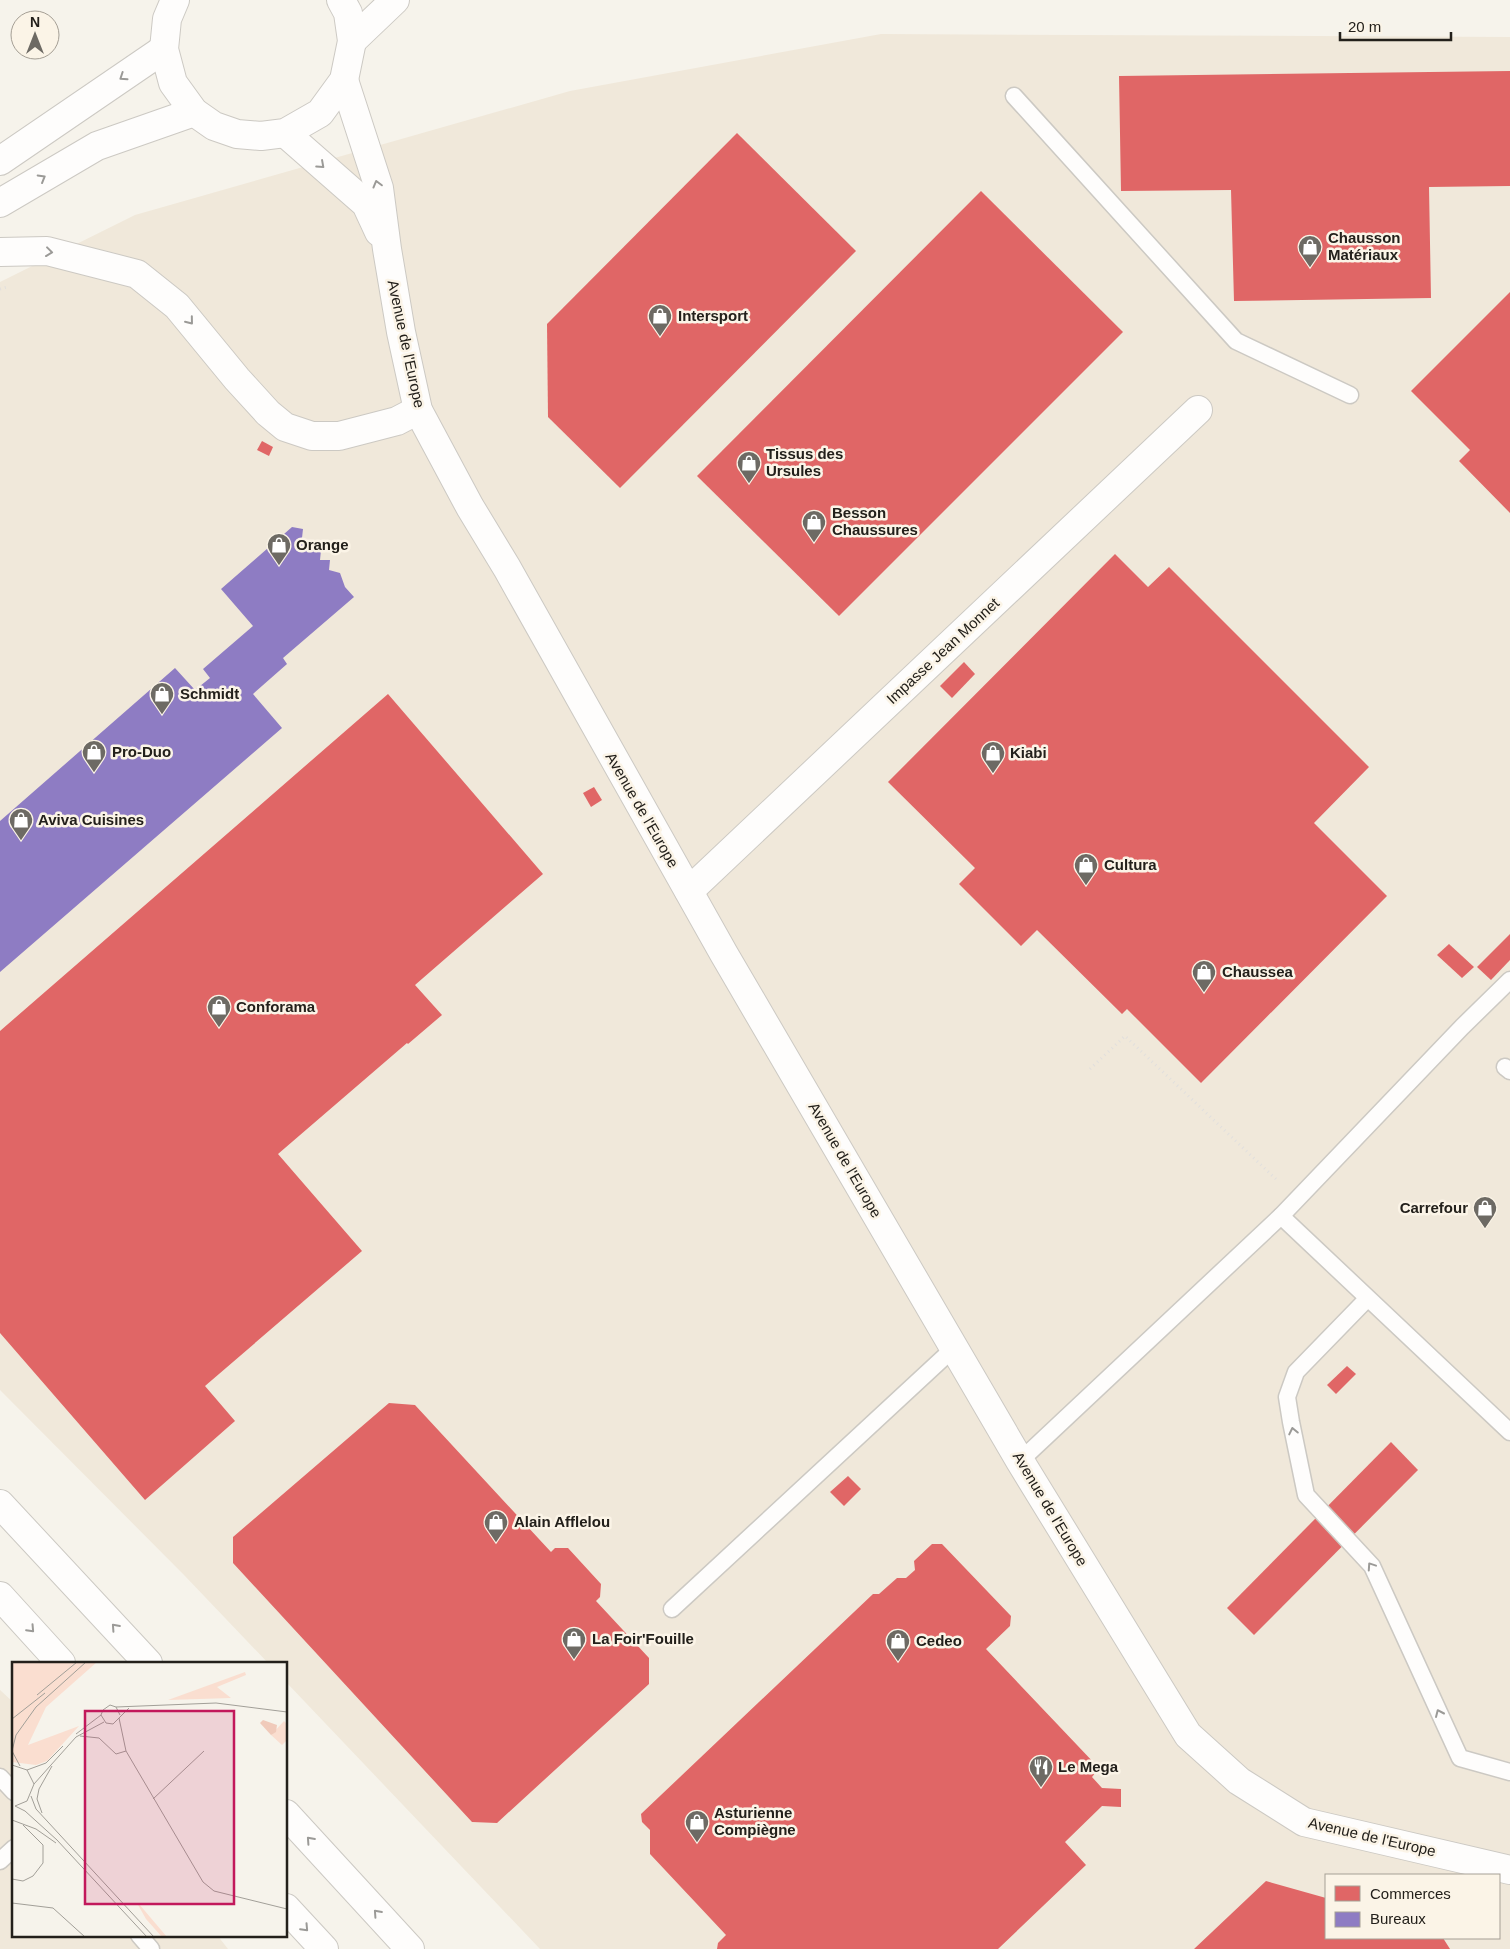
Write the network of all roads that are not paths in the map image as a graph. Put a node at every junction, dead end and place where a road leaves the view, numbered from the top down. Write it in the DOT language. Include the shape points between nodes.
graph roads {
  1 [pos="175,0"];
  2 [pos="341,0"];
  3 [pos="395,0"];
  4 [pos="352,41"];
  5 [pos="164,49"];
  6 [pos="344,80"];
  7 [pos="1014,96"];
  8 [pos="194,112"];
  9 [pos="285,133"];
  10 [pos="0,162"];
  11 [pos="0,203"];
  12 [pos="387,249"];
  13 [pos="0,252"];
  14 [pos="1350,395"];
  15 [pos="418,410"];
  16 [pos="1198,410"];
  17 [pos="689,891"];
  18 [pos="1510,980"];
  19 [pos="1281,1216"];
  20 [pos="1367,1299"];
  21 [pos="954,1347"];
  22 [pos="1510,1432"];
  23 [pos="1020,1461"];
  24 [pos="0,1504"];
  25 [pos="0,1596"];
  26 [pos="672,1609"];
  27 [pos="60,1662"];
  28 [pos="147,1662"];
  29 [pos="1510,1772"];
  30 [pos="0,1777"];
  31 [pos="12,1790"];
  32 [pos="288,1816"];
  33 [pos="12,1850"];
  34 [pos="0,1861"];
  35 [pos="1510,1870"];
  36 [pos="288,1910"];
  37 [pos="140,1936"];
  38 [pos="151,1949"];
  39 [pos="324,1949"];
  40 [pos="410,1949"];
  1 -- 5 [label="street" via="166,19"];
  2 -- 4 [label="street" via="348,13"];
  3 -- 4 [label="street"];
  4 -- 6 [label="street"];
  5 -- 8 [label="street" via="173,83"];
  5 -- 10 [label="street, one-way"];
  6 -- 9 [label="street" via="320,113"];
  12 -- 6 [label="street, one-way" via="379,188"];
  7 -- 14 [label="lane" via="1236,341"];
  8 -- 9 [label="street" via="214,126 237,134"];
  11 -- 8 [label="street, one-way" via="97,146"];
  9 -- 12 [label="street, one-way" via="366,204"];
  12 -- 15 [label="street, Avenue de l'Europe"];
  13 -- 15 [label="street, one-way" via="47,251 137,274 177,306 268,413 285,427 312,436 339,436 397,420"];
  15 -- 17 [label="street, Avenue de l'Europe"];
  16 -- 17 [label="street, Impasse Jean Monnet"];
  17 -- 21 [label="street, Avenue de l'Europe"];
  18 -- 19 [label="lane"];
  19 -- 20 [label="lane"];
  19 -- 23 [label="lane"];
  20 -- 22 [label="lane"];
  29 -- 20 [label="lane, one-way" via="1460,1758 1372,1566 1306,1495 1287,1396 1296,1372"];
  21 -- 23 [label="street, Avenue de l'Europe"];
  21 -- 26 [label="lane"];
  23 -- 35 [label="street, Avenue de l'Europe" via="1188,1735 1240,1781 1304,1822"];
  28 -- 24 [label="street, one-way"];
  25 -- 27 [label="street, one-way"];
  30 -- 31 [label="lane"];
  40 -- 32 [label="street, one-way"];
  33 -- 34 [label="lane"];
  36 -- 39 [label="street, one-way"];
  37 -- 38 [label="lane"];
}
